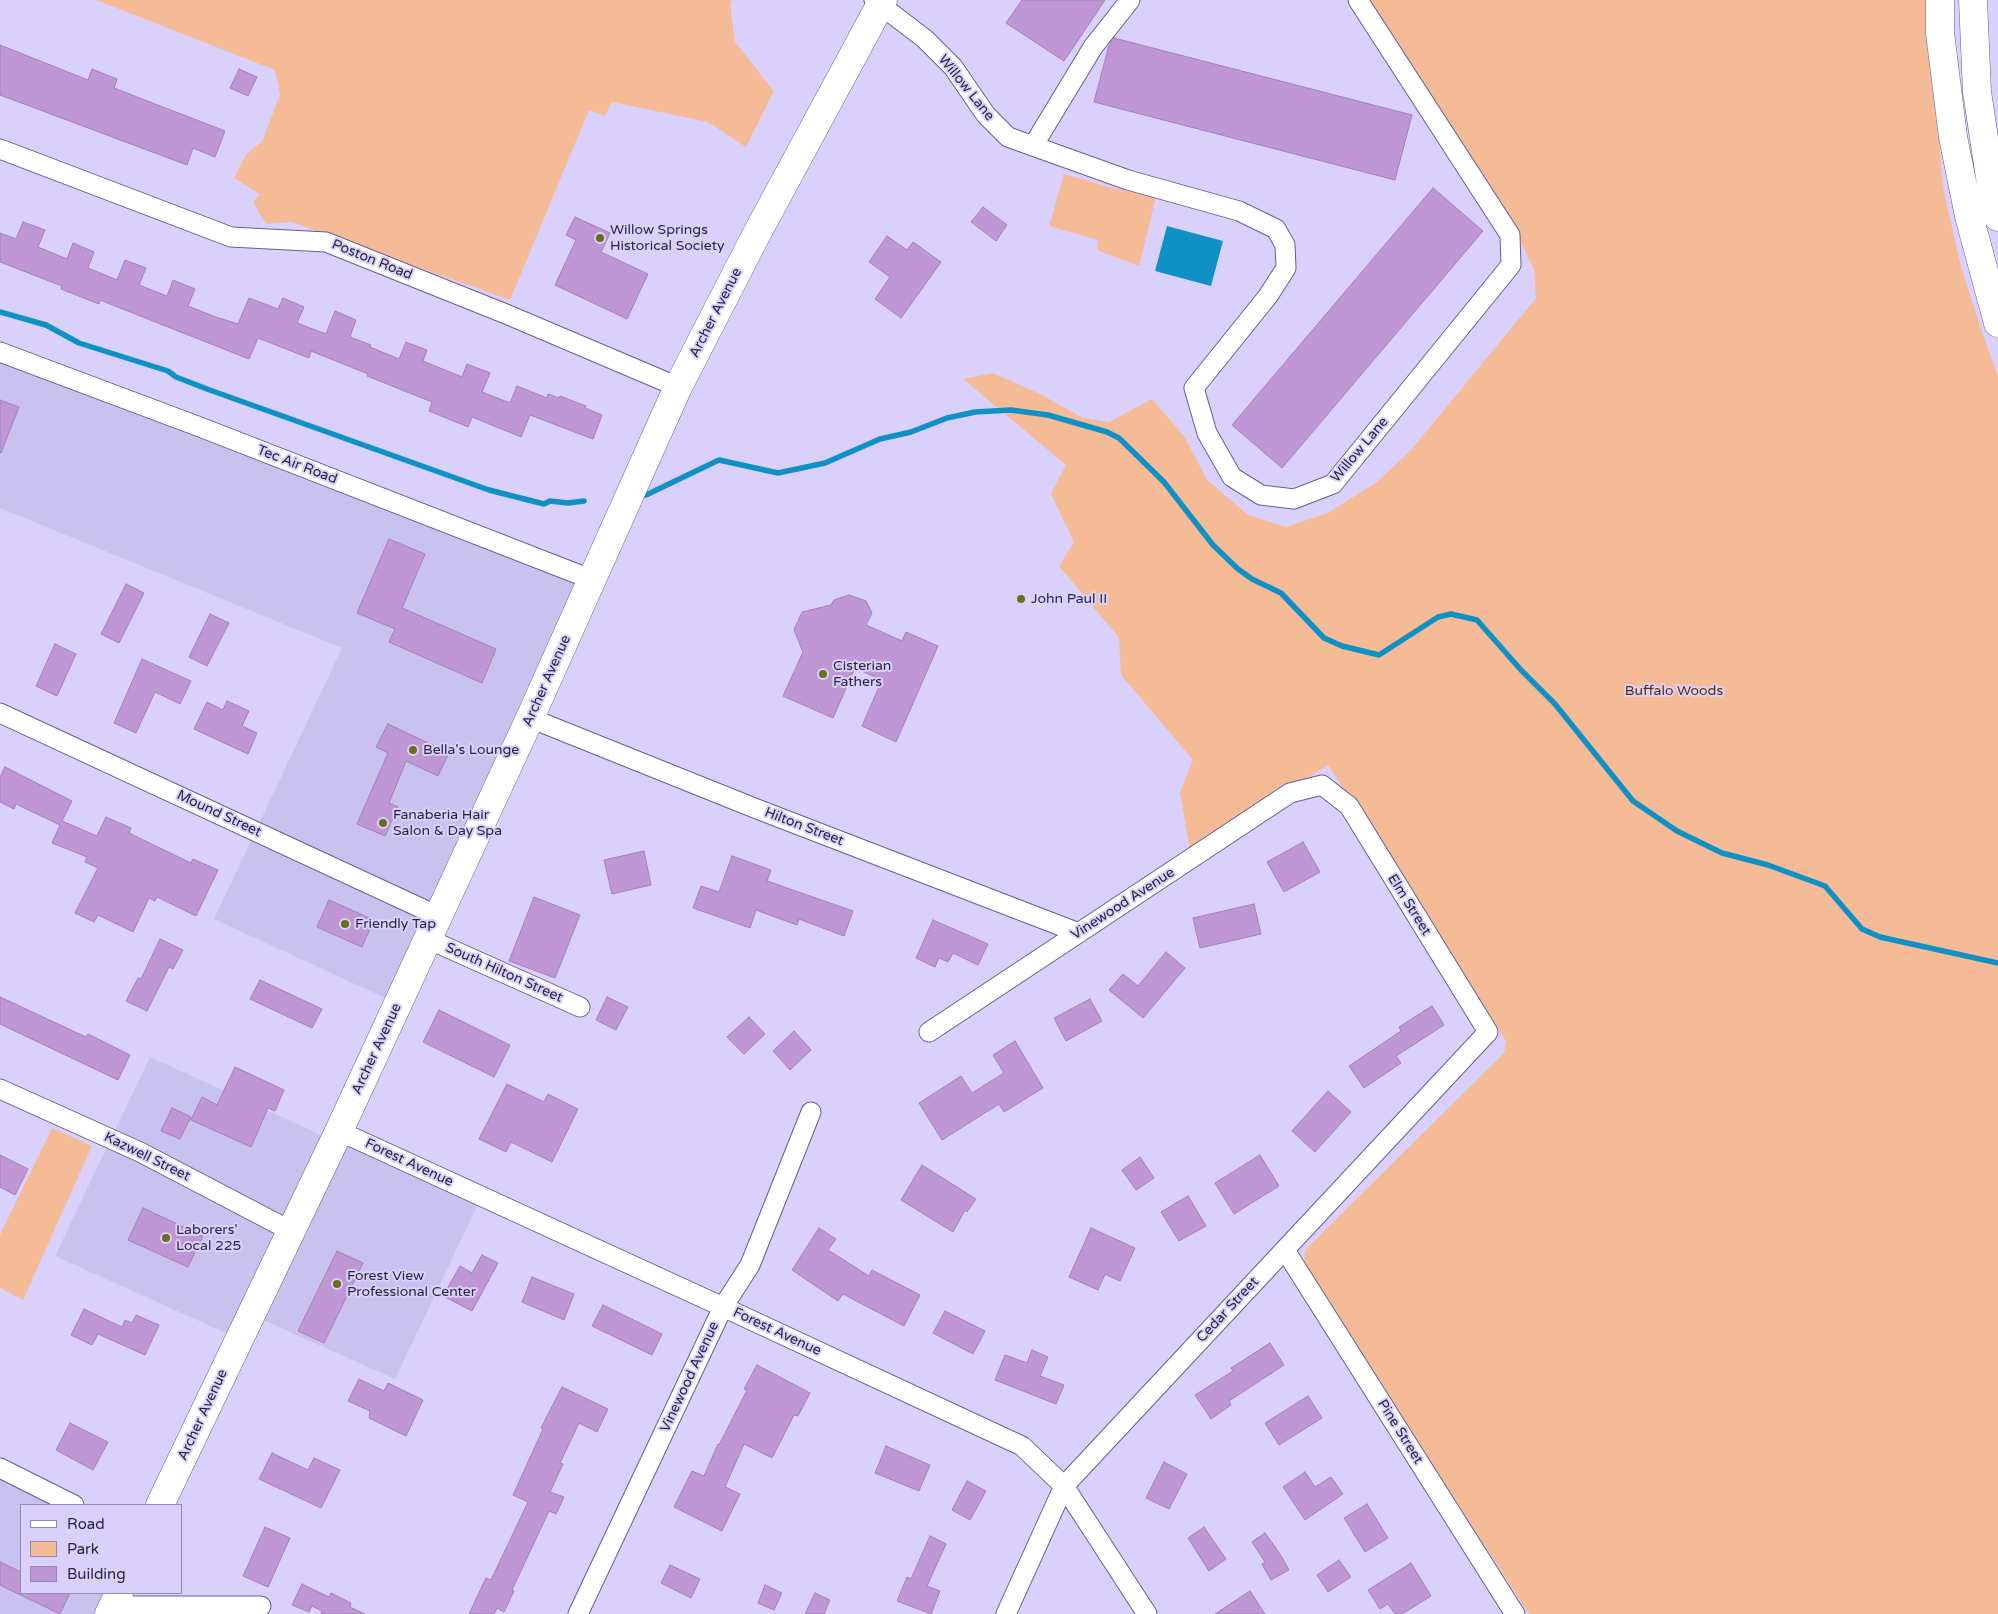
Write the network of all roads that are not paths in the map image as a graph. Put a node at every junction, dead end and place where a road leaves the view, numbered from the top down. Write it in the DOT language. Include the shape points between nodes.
graph roads {
  1 [pos="1130,0"];
  2 [pos="1358,0"];
  3 [pos="1940,0"];
  4 [pos="1973,0"];
  5 [pos="879,1"];
  6 [pos="1033,146"];
  7 [pos="0,150"];
  8 [pos="1998,217"];
  9 [pos="1998,323"];
  10 [pos="0,352"];
  11 [pos="678,388"];
  12 [pos="593,580"];
  13 [pos="1,715"];
  14 [pos="530,718"];
  15 [pos="1322,786"];
  16 [pos="433,927"];
  17 [pos="1079,933"];
  18 [pos="580,1006"];
  19 [pos="929,1032"];
  20 [pos="1488,1032"];
  21 [pos="0,1089"];
  22 [pos="811,1112"];
  23 [pos="339,1131"];
  24 [pos="291,1231"];
  25 [pos="1284,1250"];
  26 [pos="723,1306"];
  27 [pos="0,1468"];
  28 [pos="1064,1486"];
  29 [pos="72,1504"];
  30 [pos="160,1504"];
  31 [pos="113,1604"];
  32 [pos="261,1606"];
  33 [pos="578,1614"];
  34 [pos="1006,1614"];
  35 [pos="1147,1614"];
  36 [pos="1515,1614"];
  1 -- 6 [label="street" via="1093,47"];
  2 -- 6 [label="street, Willow Lane" via="1510,235 1511,265 1333,484 1294,499 1261,495 1232,477 1207,433 1194,388 1268,296 1286,268 1285,245 1276,229 1239,211 1128,180"];
  3 -- 9 [label="main road" via="1940,33 1953,137 1969,216"];
  4 -- 8 [label="main road" via="1977,92"];
  5 -- 6 [label="street, Willow Lane" via="952,67 986,115 1008,137"];
  5 -- 11 [label="main road, Archer Avenue"];
  7 -- 11 [label="street, Poston Road" via="231,237 326,242"];
  10 -- 12 [label="street, Tec Air Road"];
  11 -- 12 [label="main road, Archer Avenue"];
  12 -- 14 [label="main road, Archer Avenue"];
  13 -- 16 [label="street, Mound Street"];
  14 -- 16 [label="main road, Archer Avenue"];
  14 -- 17 [label="street, Hilton Street"];
  15 -- 17 [label="street, Vinewood Avenue" via="1290,793"];
  15 -- 20 [label="street, Elm Street" via="1349,806"];
  16 -- 18 [label="street, South Hilton Street"];
  16 -- 23 [label="main road, Archer Avenue"];
  17 -- 19 [label="street, Vinewood Avenue"];
  20 -- 25 [label="street, Cedar Street"];
  21 -- 24 [label="street, Kazwell Street" via="140,1152"];
  22 -- 26 [label="street, Vinewood Avenue" via="750,1265"];
  23 -- 24 [label="main road, Archer Avenue"];
  23 -- 26 [label="street, Forest Avenue"];
  24 -- 30 [label="main road, Archer Avenue"];
  25 -- 28 [label="street, Cedar Street"];
  25 -- 36 [label="street, Pine Street"];
  26 -- 28 [label="street, Forest Avenue" via="1022,1446"];
  26 -- 33 [label="street, Vinewood Avenue"];
  27 -- 29 [label="street"];
  28 -- 34 [label="street, Cedar Street"];
  28 -- 35 [label="street, Forest Avenue"];
  31 -- 32 [label="street"];
}
